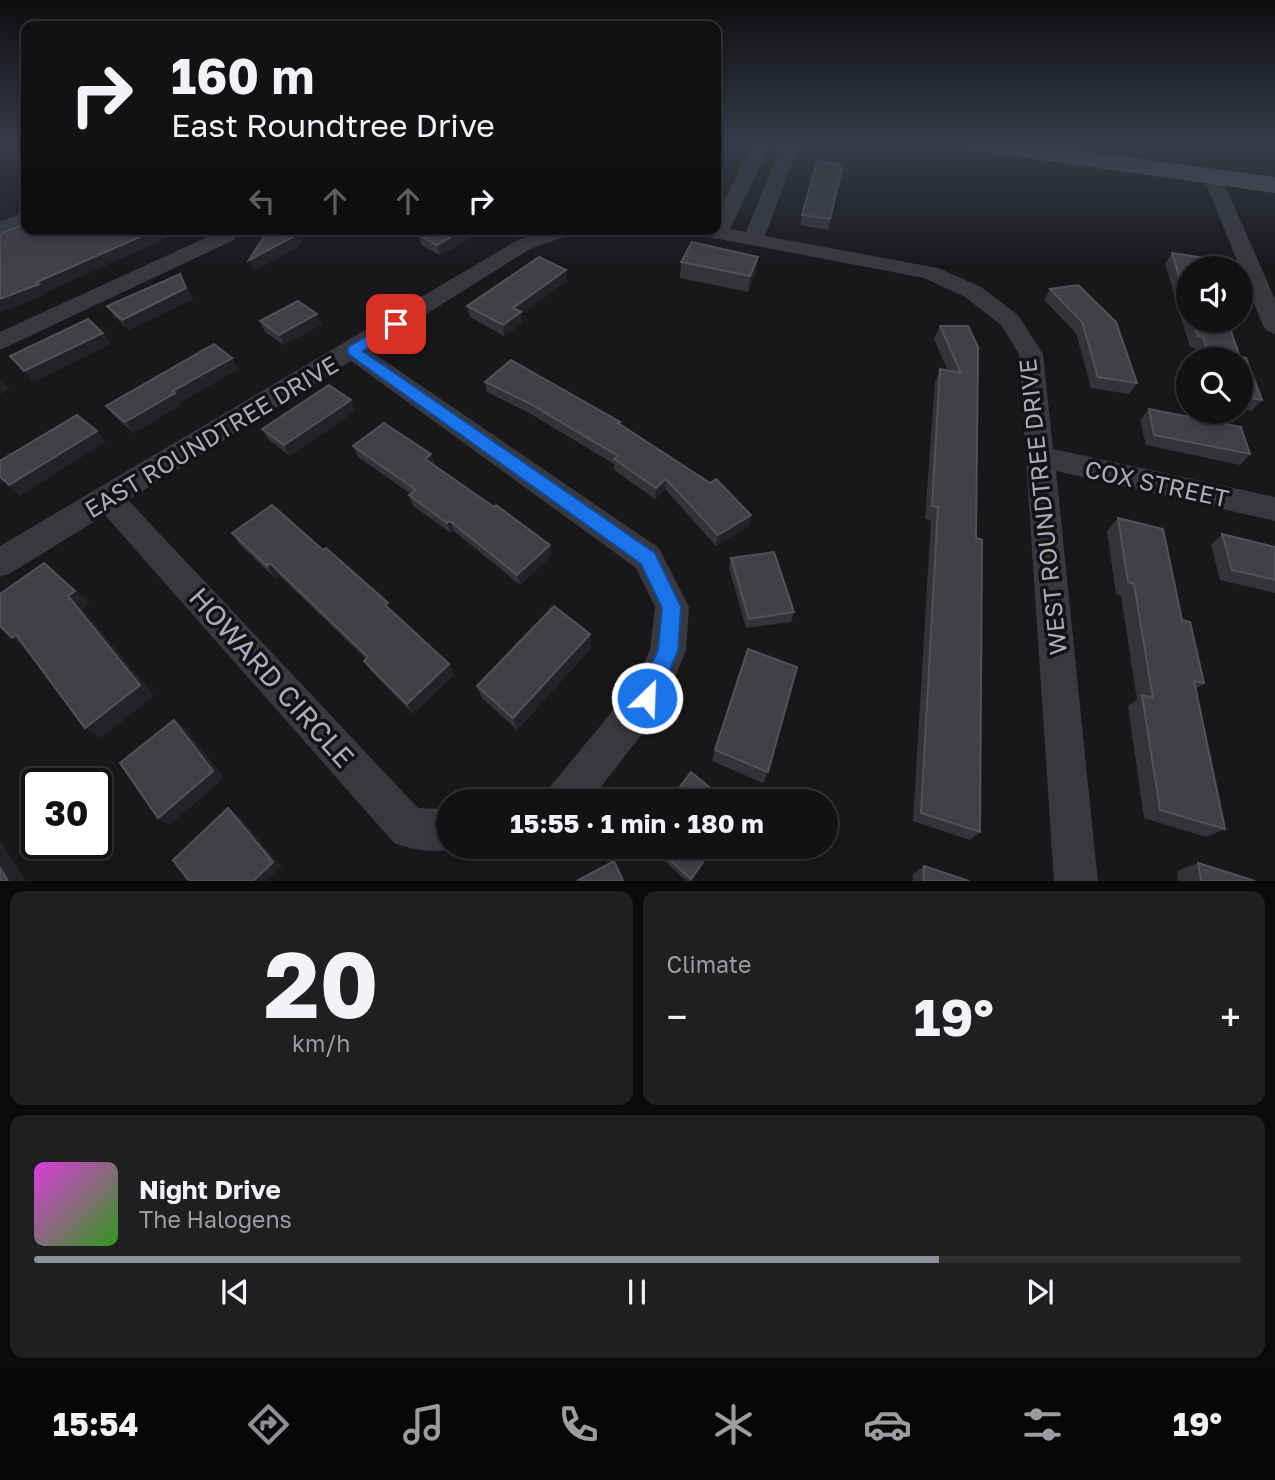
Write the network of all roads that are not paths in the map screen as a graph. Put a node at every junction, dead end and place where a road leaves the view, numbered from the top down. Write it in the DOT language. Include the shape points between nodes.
graph roads {
  1 [pos="736,185"];
  2 [pos="775,185"];
  3 [pos="1216,185"];
  4 [pos="721,208"];
  5 [pos="21,220"];
  6 [pos="0,228"];
  7 [pos="721,234"];
  8 [pos="227,235"];
  9 [pos="551,235"];
  10 [pos="753,240"];
  11 [pos="1275,326"];
  12 [pos="0,342"];
  13 [pos="353,351"];
  14 [pos="1040,457"];
  15 [pos="108,498"];
  16 [pos="1275,509"];
  17 [pos="0,563"];
  18 [pos="574,789"];
  19 [pos="436,829"];
  20 [pos="1076,881"];
  1 -- 4 [label="street"];
  2 -- 10 [label="street"];
  3 -- 11 [label="street"];
  5 -- 6 [label="street"];
  7 -- 10 [label="street, WEST ROUNDTREE DRIVE"];
  8 -- 12 [label="street"];
  9 -- 13 [label="street, EAST ROUNDTREE DRIVE" via="523,245"];
  10 -- 14 [label="street, WEST ROUNDTREE DRIVE" via="930,273 973,292 1010,320 1031,354"];
  13 -- 15 [label="street, EAST ROUNDTREE DRIVE"];
  13 -- 18 [label="street" via="648,558 672,607 668,651 647,698"];
  14 -- 16 [label="street, COX STREET"];
  14 -- 20 [label="street, WEST ROUNDTREE DRIVE"];
  15 -- 17 [label="street, EAST ROUNDTREE DRIVE"];
  15 -- 19 [label="street, HOWARD CIRCLE" via="409,828"];
}
